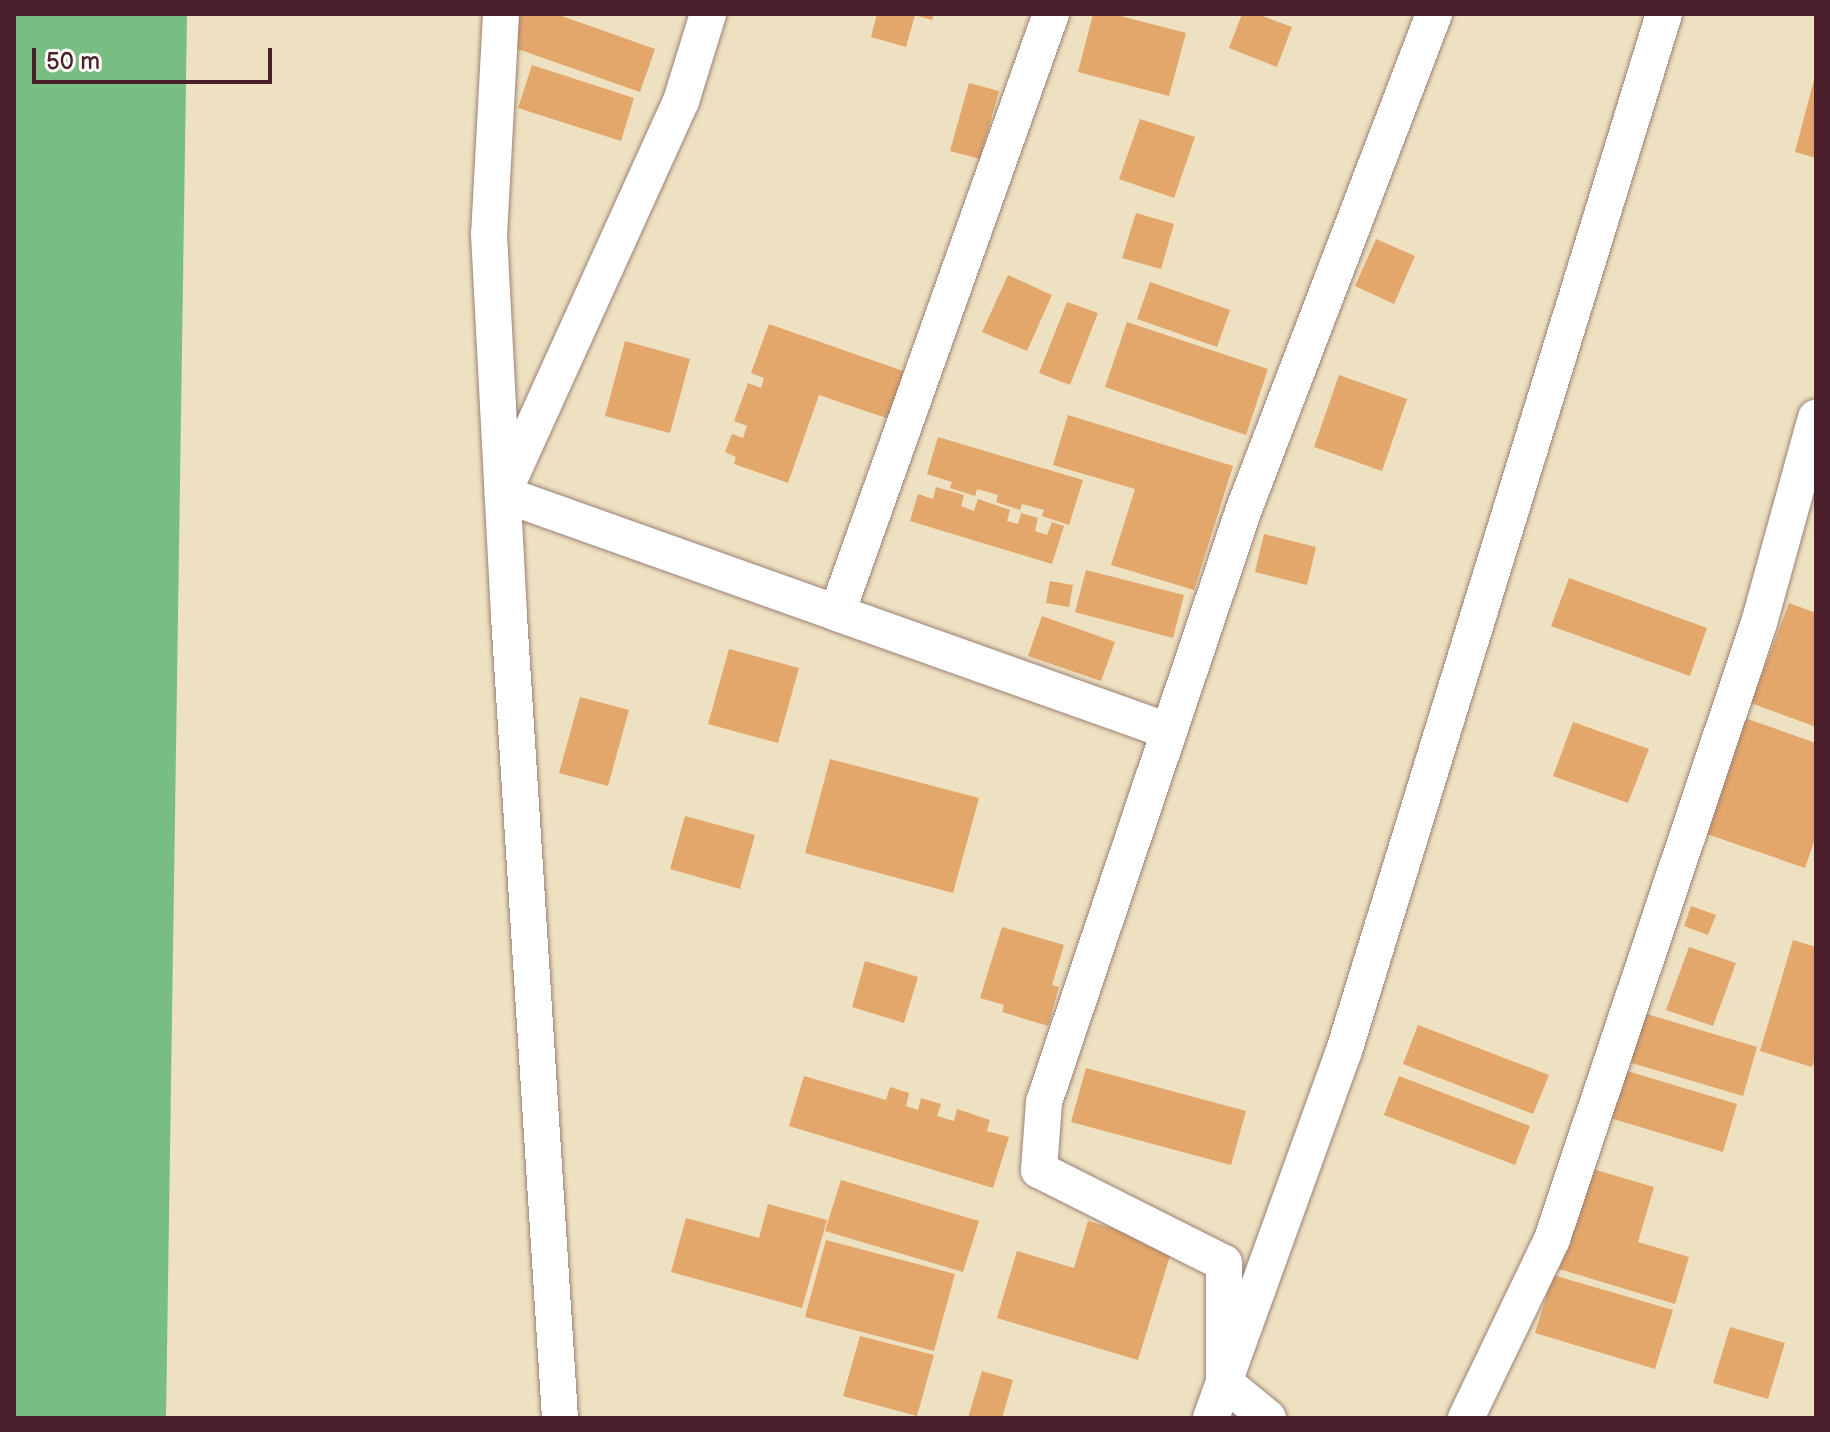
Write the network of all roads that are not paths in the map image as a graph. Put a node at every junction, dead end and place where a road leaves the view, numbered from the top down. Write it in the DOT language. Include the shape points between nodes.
graph roads {
  1 [pos="501,14"];
  2 [pos="708,14"];
  3 [pos="1051,14"];
  4 [pos="1434,14"];
  5 [pos="1664,14"];
  6 [pos="1816,418"];
  7 [pos="503,494"];
  8 [pos="837,613"];
  9 [pos="1169,731"];
  10 [pos="1224,1382"];
  11 [pos="560,1418"];
  12 [pos="1211,1418"];
  13 [pos="1268,1418"];
  14 [pos="1466,1418"];
  1 -- 7 [label="street" via="489,234"];
  2 -- 7 [label="street" via="681,101"];
  3 -- 8 [label="street"];
  4 -- 9 [label="street" via="1244,509"];
  5 -- 10 [label="street" via="1344,1051"];
  6 -- 14 [label="street" via="1759,623 1552,1239"];
  7 -- 8 [label="street"];
  7 -- 11 [label="street"];
  8 -- 9 [label="street"];
  9 -- 10 [label="street" via="1044,1102 1039,1170 1224,1263"];
  10 -- 12 [label="street"];
  10 -- 13 [label="street"];
}
